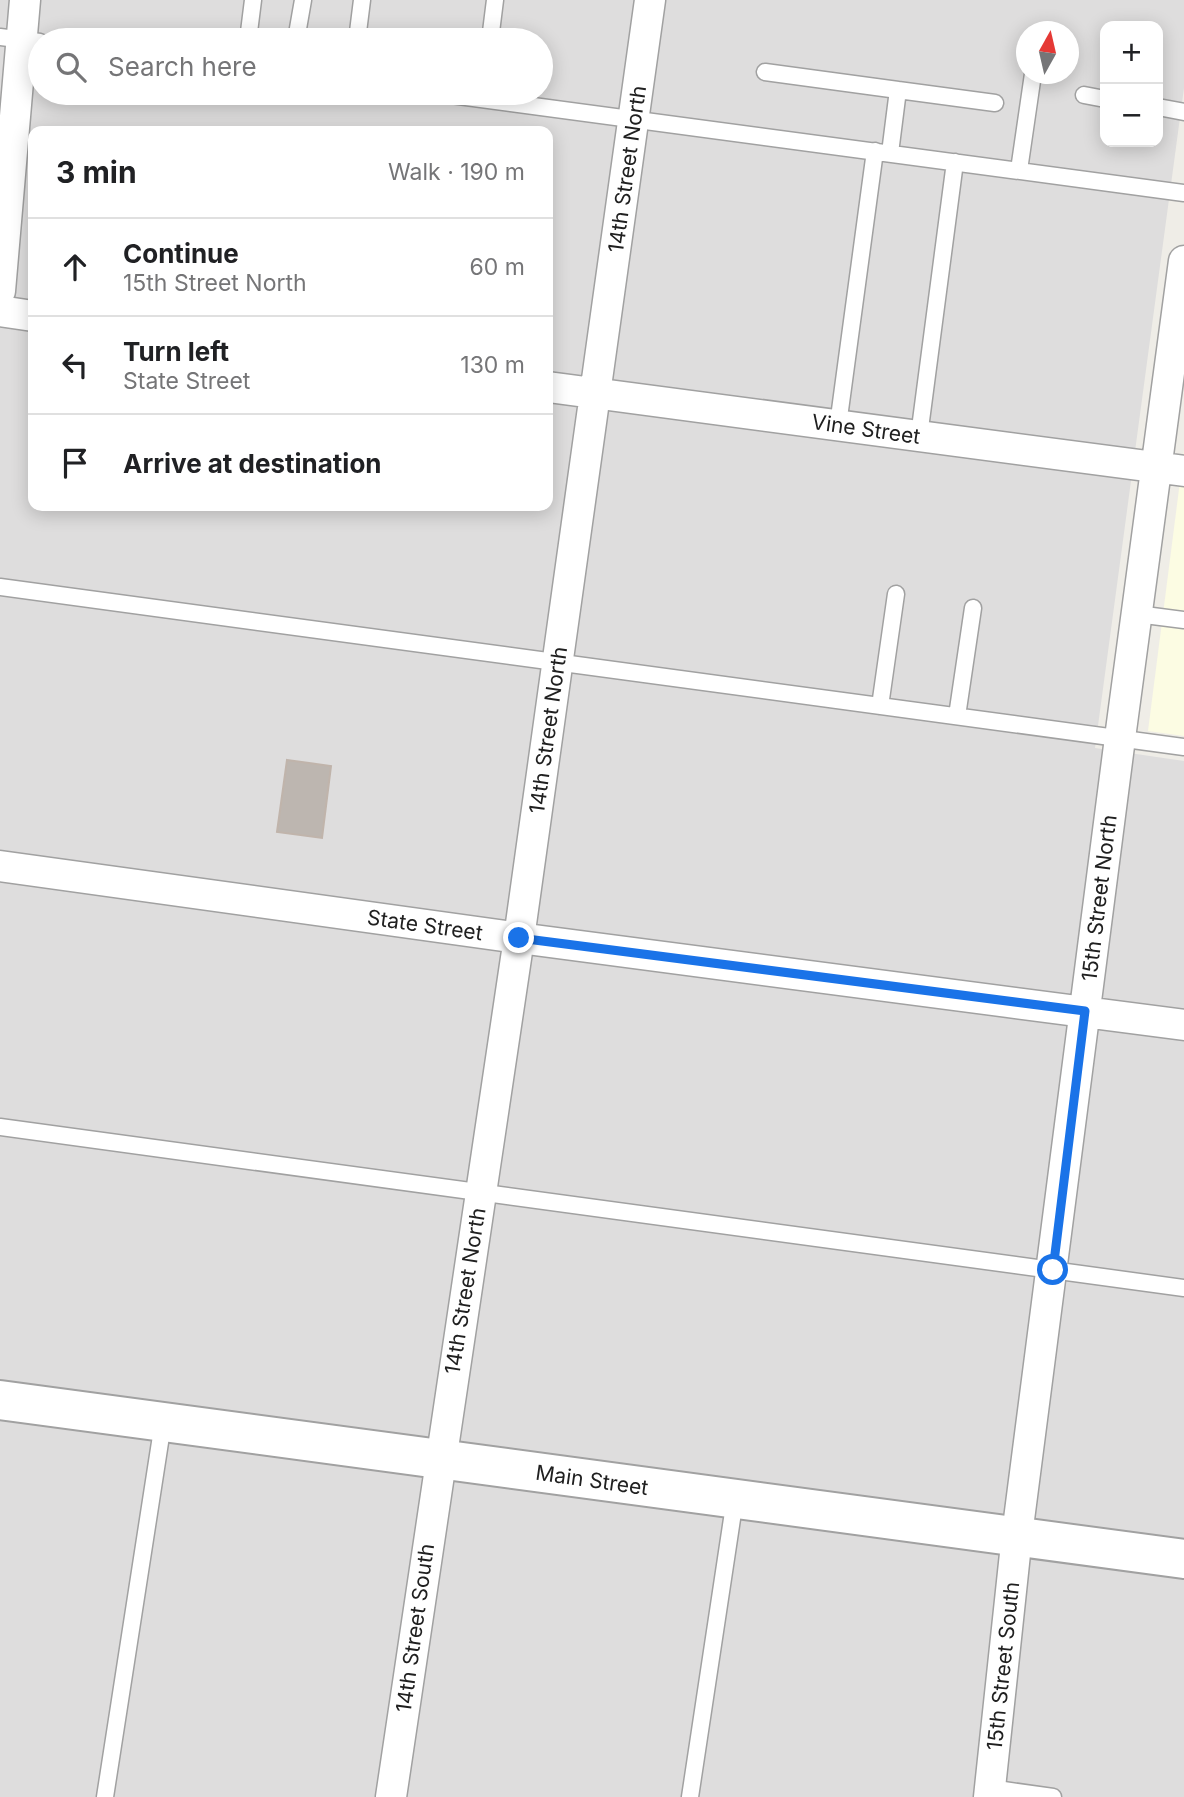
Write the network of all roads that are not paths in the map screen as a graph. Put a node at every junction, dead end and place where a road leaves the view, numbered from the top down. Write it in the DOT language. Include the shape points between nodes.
graph roads {
  1 [pos="24,0"];
  2 [pos="253,0"];
  3 [pos="303,0"];
  4 [pos="362,0"];
  5 [pos="495,0"];
  6 [pos="650,0"];
  7 [pos="250,28"];
  8 [pos="298,28"];
  9 [pos="359,28"];
  10 [pos="492,28"];
  11 [pos="20,39"];
  12 [pos="765,72"];
  13 [pos="1032,84"];
  14 [pos="898,90"];
  15 [pos="1084,95"];
  16 [pos="1100,98"];
  17 [pos="995,103"];
  18 [pos="545,105"];
  19 [pos="1163,108"];
  20 [pos="1184,112"];
  21 [pos="634,118"];
  22 [pos="882,152"];
  23 [pos="955,162"];
  24 [pos="1019,170"];
  25 [pos="1184,193"];
  26 [pos="1184,261"];
  27 [pos="0,291"];
  28 [pos="0,311"];
  29 [pos="28,315"];
  30 [pos="553,388"];
  31 [pos="596,393"];
  32 [pos="838,425"];
  33 [pos="919,436"];
  34 [pos="1170,469"];
  35 [pos="0,587"];
  36 [pos="896,594"];
  37 [pos="973,608"];
  38 [pos="1137,614"];
  39 [pos="1184,620"];
  40 [pos="558,663"];
  41 [pos="880,706"];
  42 [pos="957,716"];
  43 [pos="1120,738"];
  44 [pos="1184,747"];
  45 [pos="0,866"];
  46 [pos="519,938"];
  47 [pos="1085,1011"];
  48 [pos="1184,1025"];
  49 [pos="0,1127"];
  50 [pos="480,1192"];
  51 [pos="1053,1270"];
  52 [pos="1184,1288"];
  53 [pos="0,1400"];
  54 [pos="163,1423"];
  55 [pos="440,1460"];
  56 [pos="734,1499"];
  57 [pos="1017,1535"];
  58 [pos="1184,1559"];
  59 [pos="989,1792"];
  60 [pos="105,1797"];
  61 [pos="391,1797"];
  62 [pos="690,1797"];
  63 [pos="1053,1797"];
  1 -- 11 [label="street"];
  2 -- 7 [label="lane"];
  3 -- 8 [label="lane"];
  4 -- 9 [label="lane"];
  5 -- 10 [label="lane"];
  6 -- 21 [label="street, 14th Street North"];
  11 -- 27 [label="street"];
  12 -- 14 [label="lane"];
  13 -- 24 [label="lane"];
  14 -- 17 [label="lane"];
  14 -- 22 [label="lane"];
  15 -- 16 [label="lane"];
  18 -- 21 [label="lane"];
  19 -- 20 [label="lane"];
  21 -- 22 [label="lane"];
  21 -- 31 [label="street, 14th Street North"];
  22 -- 23 [label="lane"];
  22 -- 32 [label="lane"];
  23 -- 24 [label="lane"];
  23 -- 33 [label="lane"];
  24 -- 25 [label="lane"];
  26 -- 34 [label="street, 15th Street North"];
  28 -- 29 [label="street"];
  30 -- 31 [label="street, Vine Street"];
  31 -- 32 [label="street, Vine Street"];
  31 -- 40 [label="street, 14th Street North"];
  32 -- 33 [label="street, Vine Street"];
  33 -- 34 [label="street, Vine Street"];
  34 -- 38 [label="street, 15th Street North"];
  35 -- 40 [label="lane"];
  36 -- 41 [label="lane"];
  37 -- 42 [label="lane"];
  38 -- 39 [label="lane"];
  38 -- 43 [label="street, 15th Street North"];
  40 -- 41 [label="lane"];
  40 -- 46 [label="street, 14th Street North"];
  41 -- 42 [label="lane"];
  42 -- 43 [label="lane"];
  43 -- 44 [label="lane"];
  43 -- 47 [label="street, 15th Street North"];
  45 -- 46 [label="street, State Street"];
  46 -- 47 [label="street, State Street"];
  46 -- 50 [label="street, 14th Street North"];
  47 -- 48 [label="street, State Street"];
  47 -- 51 [label="street, 15th Street North"];
  49 -- 50 [label="lane"];
  50 -- 51 [label="lane"];
  50 -- 55 [label="street, 14th Street North"];
  51 -- 52 [label="lane"];
  51 -- 57 [label="street, 15th Street North"];
  53 -- 54 [label="street, Main Street"];
  54 -- 55 [label="street, Main Street"];
  54 -- 60 [label="lane"];
  55 -- 56 [label="street, Main Street"];
  55 -- 61 [label="street, 14th Street South"];
  56 -- 57 [label="street, Main Street"];
  56 -- 62 [label="lane"];
  57 -- 58 [label="street, Main Street"];
  57 -- 59 [label="street, 15th Street South"];
  59 -- 63 [label="lane"];
}
